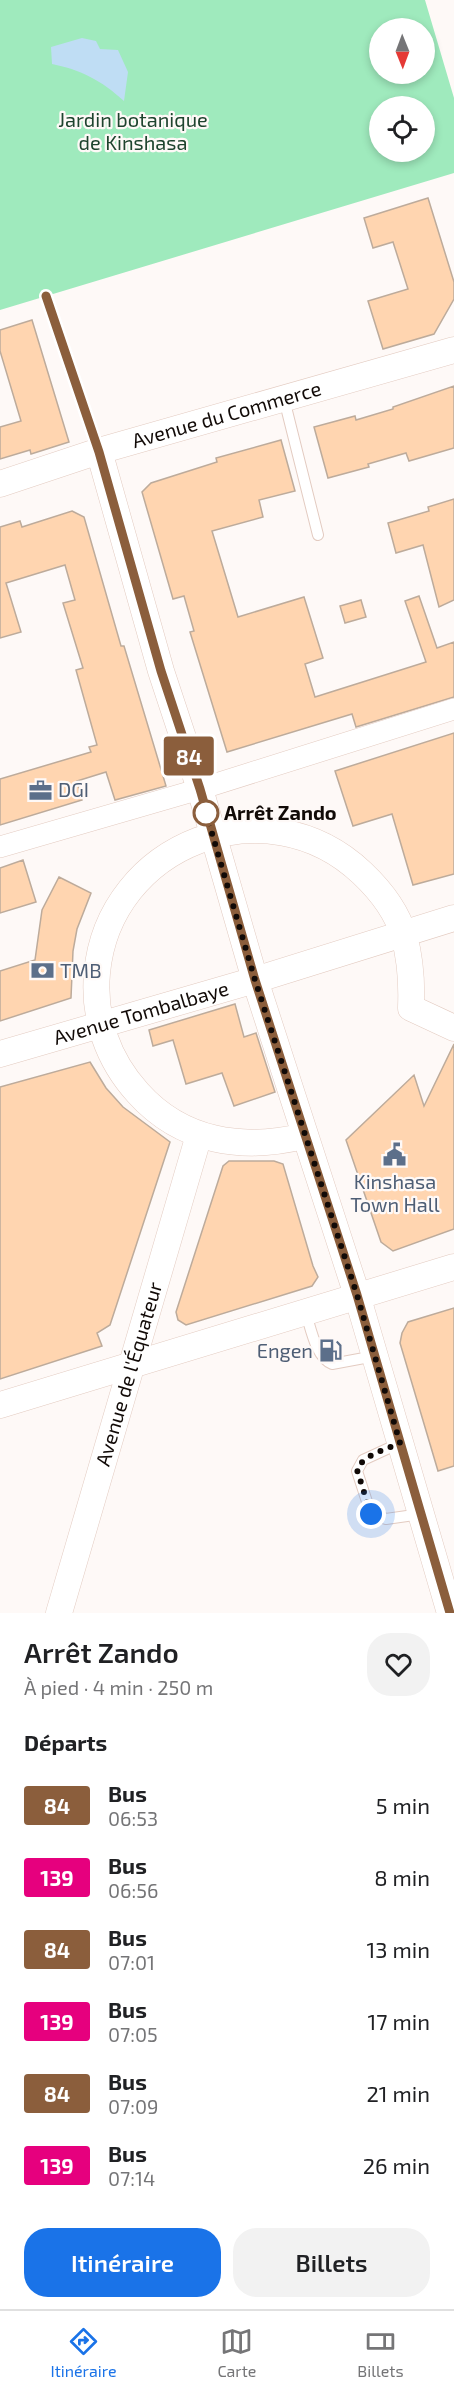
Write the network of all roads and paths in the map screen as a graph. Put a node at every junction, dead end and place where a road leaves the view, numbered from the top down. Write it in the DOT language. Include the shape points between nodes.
graph roads {
  1 [pos="46,296"];
  2 [pos="454,350"];
  3 [pos="284,398"];
  4 [pos="99,452"];
  5 [pos="0,484"];
  6 [pos="318,535"];
  7 [pos="454,709"];
  8 [pos="200,789"];
  9 [pos="213,835"];
  10 [pos="0,847"];
  11 [pos="454,918"];
  12 [pos="403,934"];
  13 [pos="255,980"];
  14 [pos="100,1023"];
  15 [pos="454,1028"];
  16 [pos="0,1054"];
  17 [pos="199,1135"];
  18 [pos="304,1136"];
  19 [pos="454,1267"];
  20 [pos="357,1295"];
  21 [pos="305,1311"];
  22 [pos="375,1356"];
  23 [pos="133,1364"];
  24 [pos="0,1405"];
  25 [pos="400,1443"];
  26 [pos="421,1514"];
  27 [pos="59,1613"];
  28 [pos="450,1613"];
  1 -- 4 [label="lane"];
  2 -- 3 [label="street, Avenue du Commerce"];
  3 -- 4 [label="street, Avenue du Commerce"];
  3 -- 6 [label="lane"];
  4 -- 5 [label="street, Avenue du Commerce"];
  4 -- 8 [label="street" via="161,671"];
  7 -- 8 [label="street"];
  8 -- 9 [label="street"];
  8 -- 10 [label="street"];
  9 -- 12 [label="street" via="271,830 328,847 374,884"];
  9 -- 13 [label="street"];
  9 -- 14 [label="street" via="180,848 152,867 127,892 110,922 99,954 96,989"];
  11 -- 12 [label="street, Avenue Tombalbaye"];
  12 -- 13 [label="street, Avenue Tombalbaye"];
  12 -- 15 [label="street" via="412,970 411,1008"];
  13 -- 14 [label="street, Avenue Tombalbaye"];
  13 -- 18 [label="street"];
  14 -- 16 [label="street, Avenue Tombalbaye"];
  14 -- 17 [label="street" via="110,1053 146,1103"];
  17 -- 18 [label="street" via="251,1144 278,1143"];
  17 -- 23 [label="street, Avenue de l'Équateur"];
  18 -- 20 [label="street"];
  19 -- 20 [label="street"];
  20 -- 21 [label="street"];
  20 -- 22 [label="street"];
  21 -- 22 [label="lane" via="326,1361 332,1364"];
  21 -- 23 [label="street"];
  22 -- 25 [label="street"];
  23 -- 24 [label="street"];
  23 -- 27 [label="street, Avenue de l'Équateur"];
  25 -- 26 [label="street"];
  25 -- 26 [label="lane" via="363,1460 357,1470 371,1514 386,1519"];
  26 -- 28 [label="street"];
}
